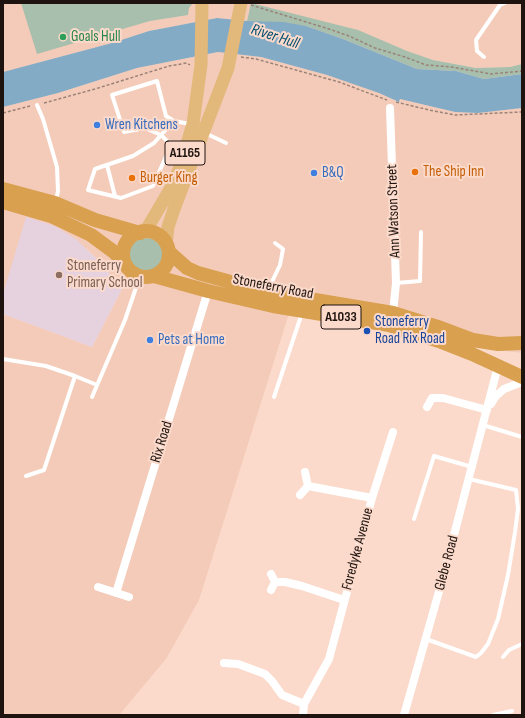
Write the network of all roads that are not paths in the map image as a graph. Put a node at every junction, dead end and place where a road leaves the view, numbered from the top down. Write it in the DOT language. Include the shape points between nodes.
graph roads {
  1 [pos="202,3"];
  2 [pos="505,3"];
  3 [pos="243,5"];
  4 [pos="484,57"];
  5 [pos="37,105"];
  6 [pos="390,108"];
  7 [pos="174,121"];
  8 [pos="192,124"];
  9 [pos="203,133"];
  10 [pos="162,135"];
  11 [pos="226,143"];
  12 [pos="107,165"];
  13 [pos="3,189"];
  14 [pos="115,196"];
  15 [pos="3,202"];
  16 [pos="55,203"];
  17 [pos="142,232"];
  18 [pos="421,232"];
  19 [pos="275,243"];
  20 [pos="167,248"];
  21 [pos="126,266"];
  22 [pos="147,276"];
  23 [pos="396,283"];
  24 [pos="208,291"];
  25 [pos="267,292"];
  26 [pos="303,311"];
  27 [pos="393,313"];
  28 [pos="522,343"];
  29 [pos="3,359"];
  30 [pos="498,366"];
  31 [pos="74,376"];
  32 [pos="522,377"];
  33 [pos="522,382"];
  34 [pos="97,385"];
  35 [pos="92,397"];
  36 [pos="274,397"];
  37 [pos="427,407"];
  38 [pos="487,410"];
  39 [pos="483,425"];
  40 [pos="393,432"];
  41 [pos="522,437"];
  42 [pos="472,467"];
  43 [pos="305,472"];
  44 [pos="26,476"];
  45 [pos="469,479"];
  46 [pos="308,486"];
  47 [pos="300,494"];
  48 [pos="372,498"];
  49 [pos="414,520"];
  50 [pos="271,574"];
  51 [pos="275,582"];
  52 [pos="98,587"];
  53 [pos="271,590"];
  54 [pos="116,593"];
  55 [pos="129,597"];
  56 [pos="344,600"];
  57 [pos="426,639"];
  58 [pos="522,644"];
  59 [pos="503,657"];
  60 [pos="224,663"];
  61 [pos="304,704"];
  62 [pos="512,711"];
  63 [pos="303,715"];
  64 [pos="404,715"];
  65 [pos="493,715"];
  1 -- 8 [label="main road, A1165" via="201,65"];
  2 -- 4 [label="lane" via="500,6 476,40 477,51"];
  3 -- 9 [label="main road, A1165" via="228,68"];
  5 -- 16 [label="lane" via="58,167"];
  6 -- 23 [label="street, Ann Watson Street"];
  7 -- 8 [label="lane"];
  7 -- 10 [label="lane"];
  7 -- 10 [label="lane" via="166,116 157,81 112,95 124,132 145,128"];
  8 -- 17 [label="main road, A1165" via="172,186"];
  9 -- 11 [label="lane"];
  9 -- 20 [label="main road, A1165" via="168,227"];
  10 -- 12 [label="lane" via="133,156"];
  10 -- 14 [label="lane" via="171,145 153,186 121,198"];
  12 -- 14 [label="lane"];
  12 -- 14 [label="lane" via="95,169 88,190"];
  13 -- 16 [label="highway"];
  15 -- 21 [label="highway" via="51,216 91,235 114,252"];
  16 -- 17 [label="highway" via="95,220"];
  17 -- 20 [label="highway" via="157,235"];
  17 -- 21 [label="highway" via="134,235 125,246 123,252"];
  18 -- 23 [label="lane" via="420,281"];
  19 -- 25 [label="lane" via="282,249 280,265"];
  20 -- 22 [label="highway" via="168,259 165,266 160,272"];
  20 -- 25 [label="highway, Stoneferry Road / A1033" via="187,268 198,274"];
  21 -- 22 [label="highway" via="135,274"];
  22 -- 24 [label="highway, Stoneferry Road / A1033"];
  22 -- 34 [label="lane"];
  23 -- 27 [label="street, Ann Watson Street"];
  24 -- 26 [label="highway, Stoneferry Road / A1033"];
  24 -- 54 [label="street, Rix Road"];
  25 -- 27 [label="highway, Stoneferry Road / A1033"];
  26 -- 30 [label="highway, Stoneferry Road / A1033" via="389,326 439,341"];
  26 -- 36 [label="lane"];
  27 -- 28 [label="highway, Stoneferry Road / A1033" via="472,340 498,344"];
  29 -- 31 [label="lane" via="46,366"];
  30 -- 32 [label="highway, Stoneferry Road / A1033"];
  30 -- 38 [label="street, Glebe Road"];
  31 -- 34 [label="lane"];
  31 -- 44 [label="lane" via="44,470"];
  33 -- 38 [label="street, Glebe Road" via="504,389"];
  34 -- 35 [label="lane"];
  37 -- 38 [label="street" via="432,398 443,398"];
  38 -- 39 [label="street, Glebe Road"];
  39 -- 41 [label="lane"];
  39 -- 42 [label="street, Glebe Road"];
  40 -- 48 [label="street, Foredyke Avenue"];
  42 -- 45 [label="street, Glebe Road"];
  42 -- 49 [label="lane" via="434,456"];
  43 -- 46 [label="street"];
  45 -- 57 [label="street, Glebe Road"];
  45 -- 57 [label="lane" via="516,490 518,509 515,532 498,619 488,644 476,657"];
  46 -- 47 [label="street"];
  46 -- 48 [label="street, Foredyke Avenue"];
  48 -- 56 [label="street, Foredyke Avenue"];
  50 -- 51 [label="street"];
  51 -- 53 [label="street"];
  51 -- 56 [label="street, Foredyke Avenue" via="302,586"];
  52 -- 54 [label="street"];
  54 -- 55 [label="street"];
  56 -- 61 [label="street, Foredyke Avenue" via="329,659"];
  57 -- 64 [label="street, Glebe Road"];
  58 -- 59 [label="lane" via="509,650"];
  60 -- 61 [label="street" via="238,664 265,674 282,695"];
  61 -- 63 [label="street, Foredyke Avenue"];
  62 -- 65 [label="lane"];
}
